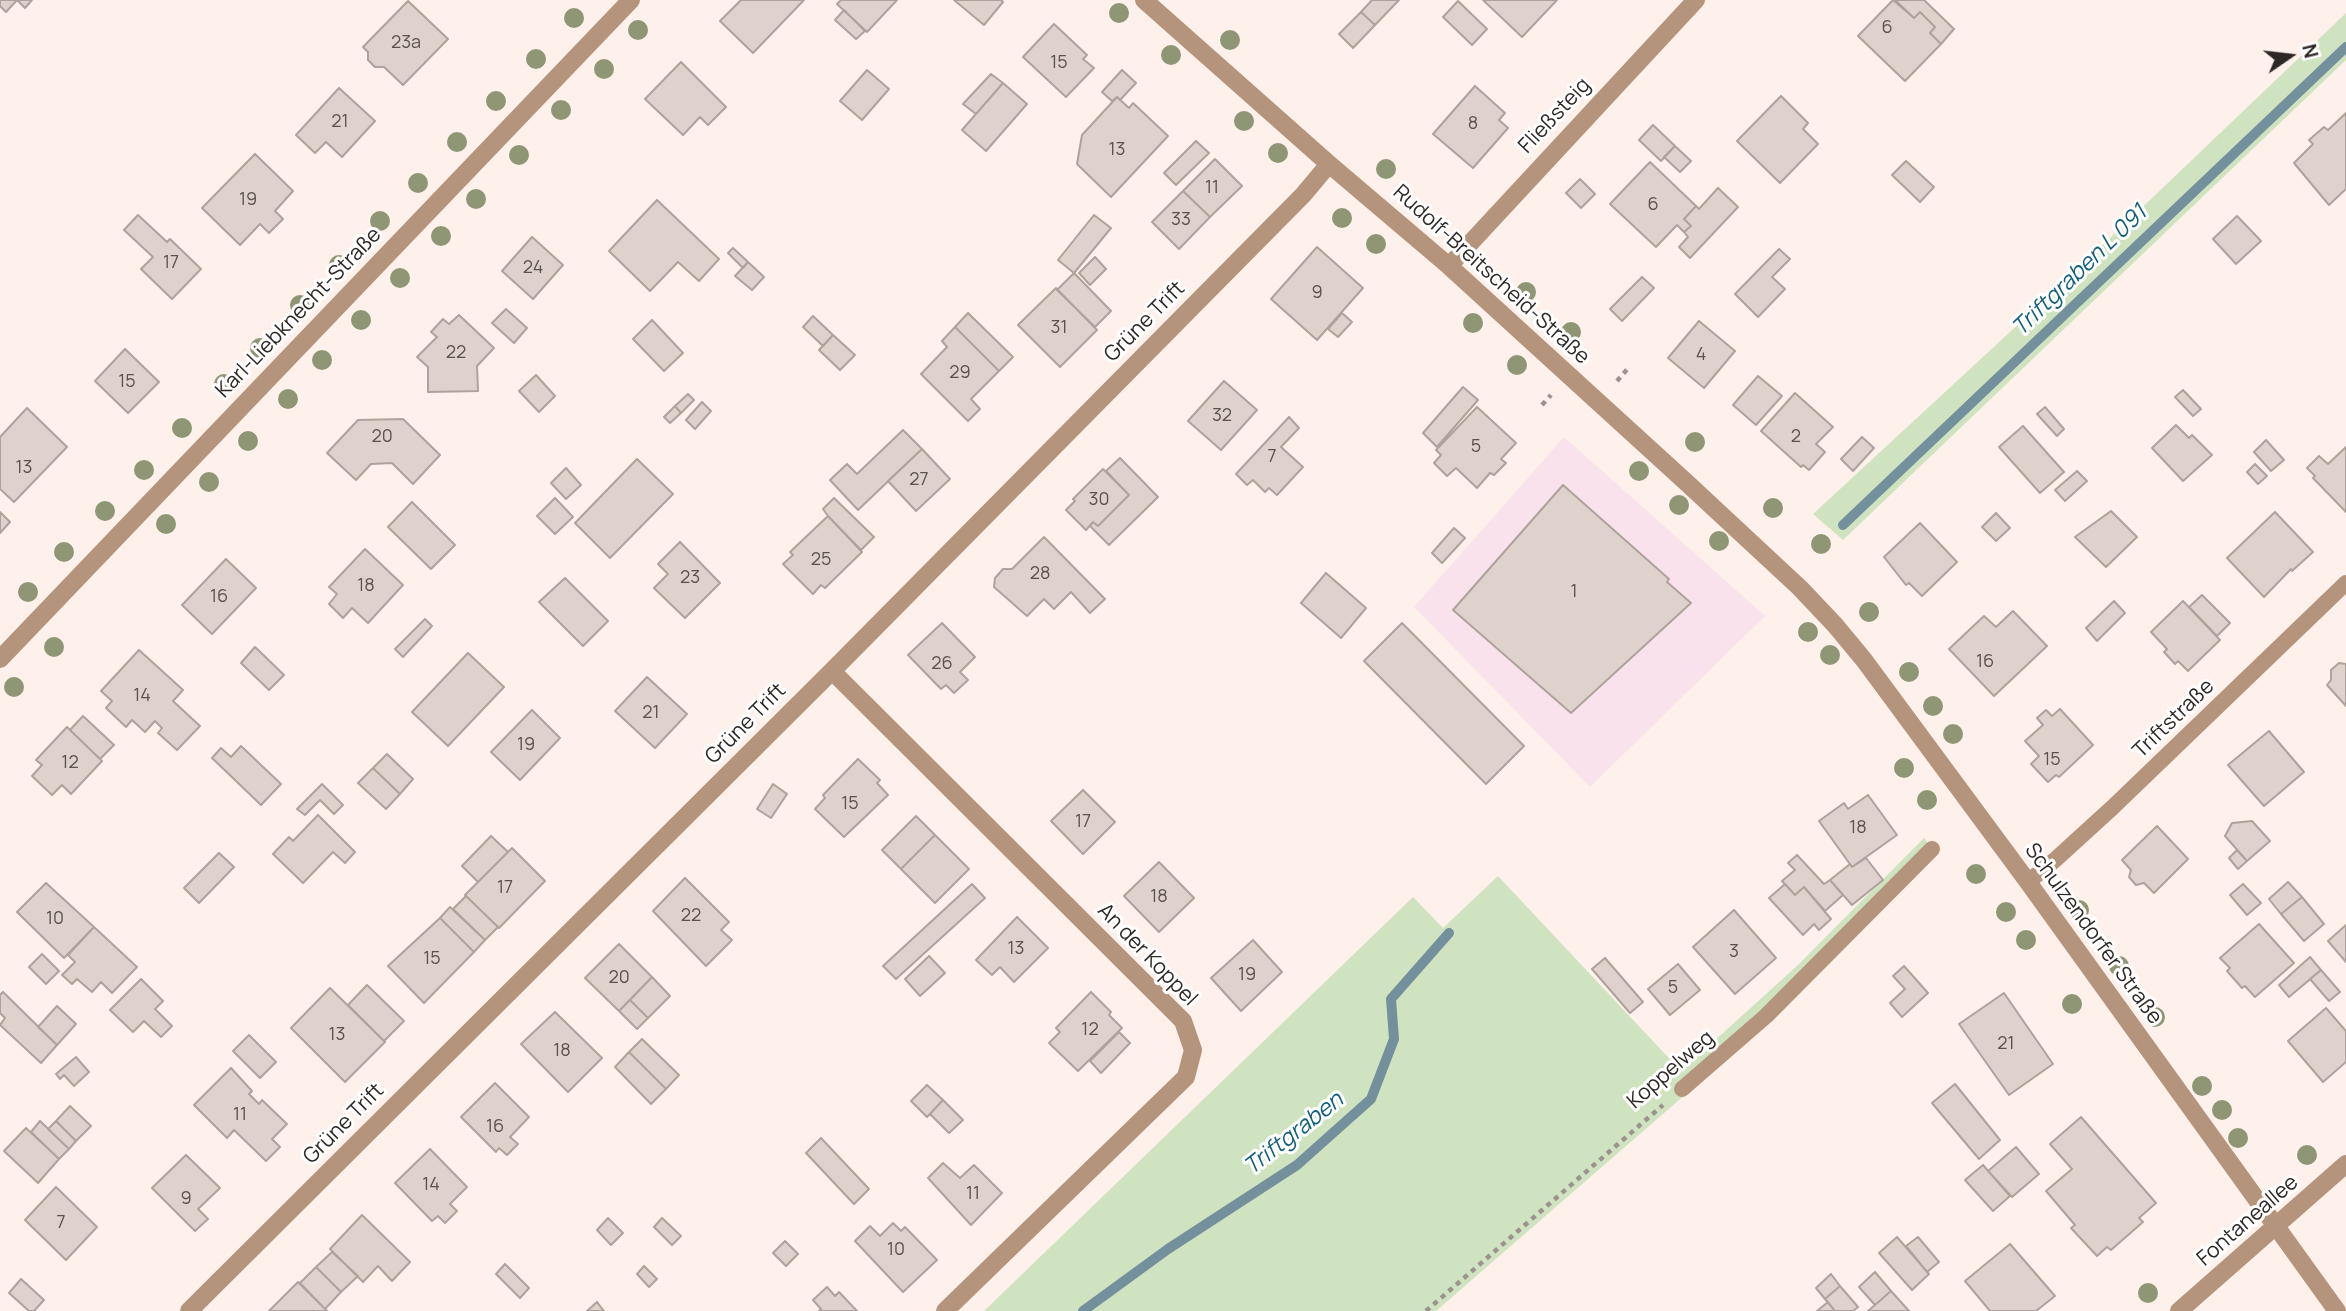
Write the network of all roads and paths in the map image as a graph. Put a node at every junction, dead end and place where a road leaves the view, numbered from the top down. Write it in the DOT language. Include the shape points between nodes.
graph roads {
  1 [pos="631,0"];
  2 [pos="1144,0"];
  3 [pos="1696,0"];
  4 [pos="1329,164"];
  5 [pos="1449,266"];
  6 [pos="1630,366"];
  7 [pos="1615,384"];
  8 [pos="2346,583"];
  9 [pos="1802,591"];
  10 [pos="0,659"];
  11 [pos="832,671"];
  12 [pos="1932,849"];
  13 [pos="2028,881"];
  14 [pos="1682,1089"];
  15 [pos="2346,1164"];
  16 [pos="2277,1226"];
  17 [pos="189,1311"];
  18 [pos="945,1311"];
  19 [pos="1426,1311"];
  20 [pos="2179,1311"];
  21 [pos="2337,1311"];
  1 -- 10 [label="street, Karl-Liebknecht-Straße"];
  2 -- 4 [label="street, Rudolf-Breitscheid-Straße"];
  3 -- 5 [label="street, Fließsteig"];
  4 -- 5 [label="street, Rudolf-Breitscheid-Straße"];
  4 -- 11 [label="street, Grüne Trift"];
  5 -- 9 [label="street, Rudolf-Breitscheid-Straße"];
  6 -- 7 [label="path"];
  8 -- 13 [label="lane, Triftstraße" via="2113,807"];
  9 -- 13 [label="street, Schulzendorfer Straße" via="1864,660"];
  11 -- 17 [label="street, Grüne Trift"];
  11 -- 18 [label="street, An der Koppel" via="1183,1021 1193,1051 1186,1077"];
  12 -- 14 [label="lane, Koppelweg" via="1766,1016"];
  13 -- 16 [label="street, Schulzendorfer Straße"];
  14 -- 19 [label="path, Koppelweg"];
  15 -- 16 [label="street, Fontaneallee"];
  16 -- 20 [label="street, Fontaneallee"];
  16 -- 21 [label="street, Schulzendorfer Straße"];
}
